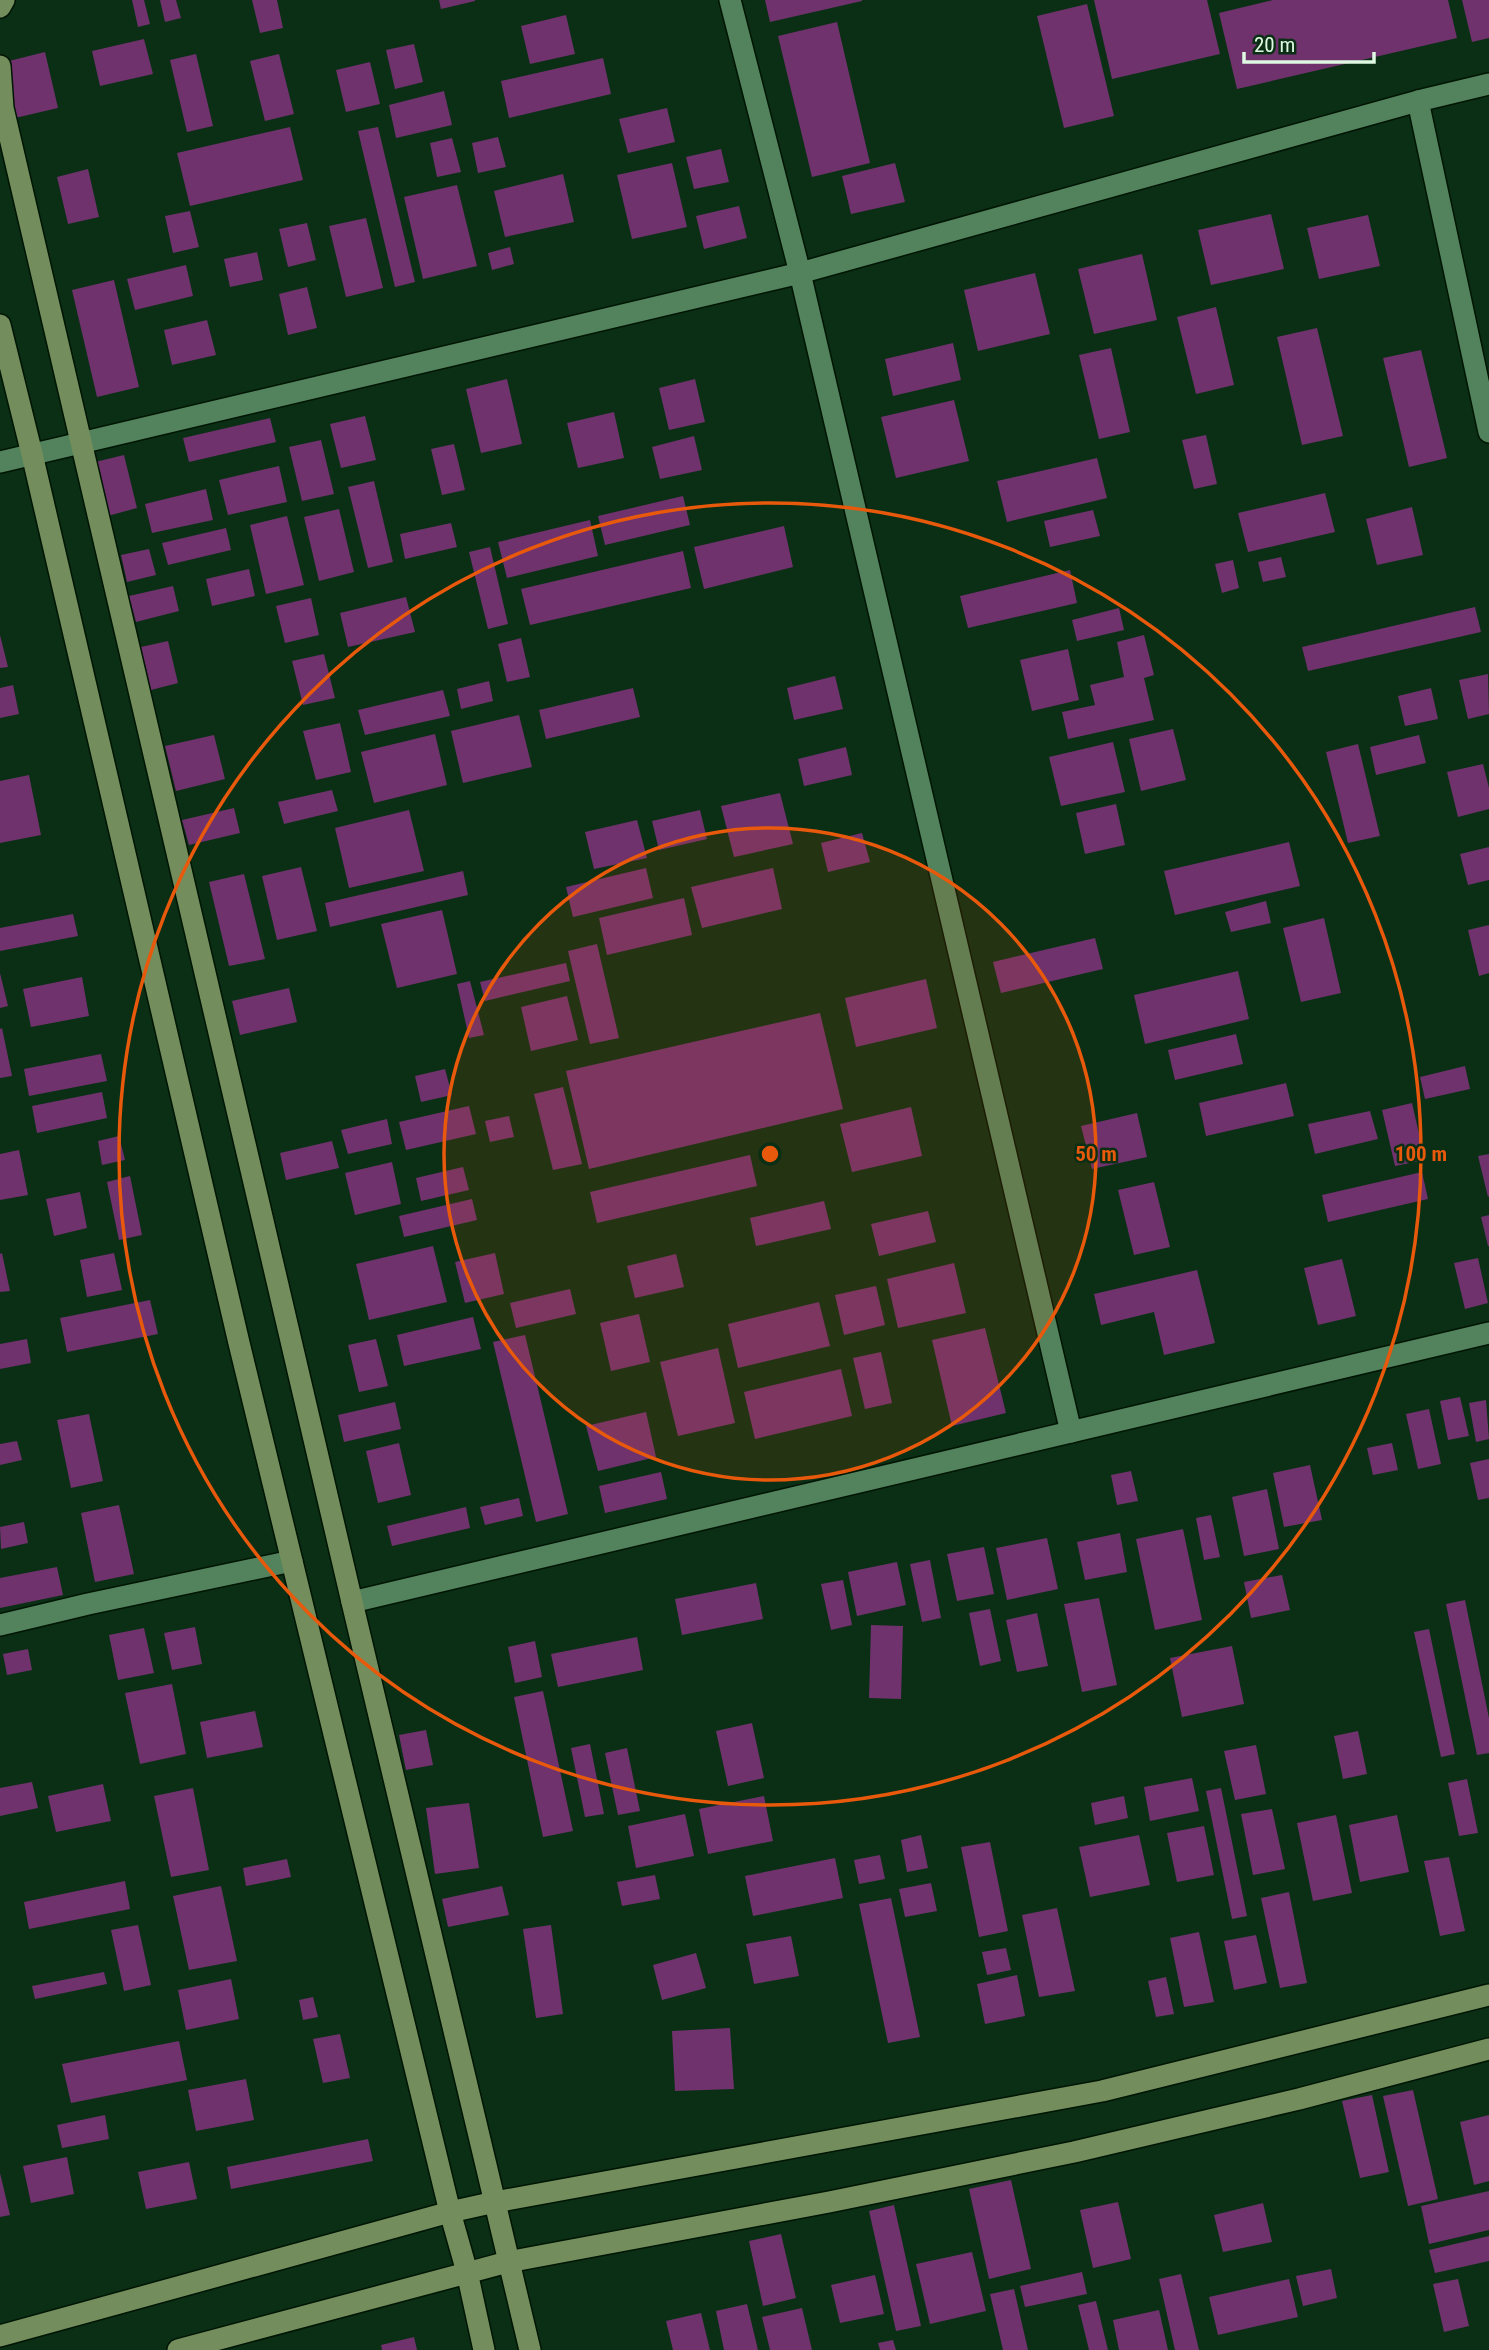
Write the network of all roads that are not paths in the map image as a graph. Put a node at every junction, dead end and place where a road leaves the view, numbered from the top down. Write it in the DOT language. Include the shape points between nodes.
graph roads {
  1 [pos="4,0"];
  2 [pos="730,0"];
  3 [pos="0,7"];
  4 [pos="0,66"];
  5 [pos="1489,84"];
  6 [pos="1418,101"];
  7 [pos="800,273"];
  8 [pos="0,325"];
  9 [pos="1489,432"];
  10 [pos="82,442"];
  11 [pos="32,454"];
  12 [pos="0,463"];
  13 [pos="1489,1333"];
  14 [pos="1071,1432"];
  15 [pos="292,1561"];
  16 [pos="352,1602"];
  17 [pos="0,1625"];
  18 [pos="1489,1996"];
  19 [pos="1489,2049"];
  20 [pos="495,2202"];
  21 [pos="450,2212"];
  22 [pos="508,2262"];
  23 [pos="467,2273"];
  24 [pos="0,2336"];
  25 [pos="178,2350"];
  26 [pos="484,2350"];
  27 [pos="530,2350"];
  1 -- 3 [label="street"];
  2 -- 7 [label="street"];
  4 -- 10 [label="street" via="3,108"];
  5 -- 6 [label="street"];
  6 -- 7 [label="street"];
  6 -- 9 [label="street"];
  7 -- 10 [label="street"];
  7 -- 14 [label="street"];
  8 -- 11 [label="street"];
  10 -- 11 [label="street"];
  10 -- 16 [label="street"];
  11 -- 12 [label="street"];
  11 -- 15 [label="street"];
  13 -- 14 [label="street"];
  14 -- 16 [label="street"];
  15 -- 17 [label="street"];
  15 -- 21 [label="street"];
  16 -- 20 [label="street"];
  18 -- 20 [label="street" via="1102,2091"];
  19 -- 22 [label="street" via="1074,2151"];
  20 -- 21 [label="street"];
  20 -- 22 [label="street"];
  21 -- 23 [label="street"];
  21 -- 24 [label="street"];
  22 -- 23 [label="street"];
  22 -- 27 [label="street"];
  23 -- 25 [label="street"];
  23 -- 26 [label="street"];
}
